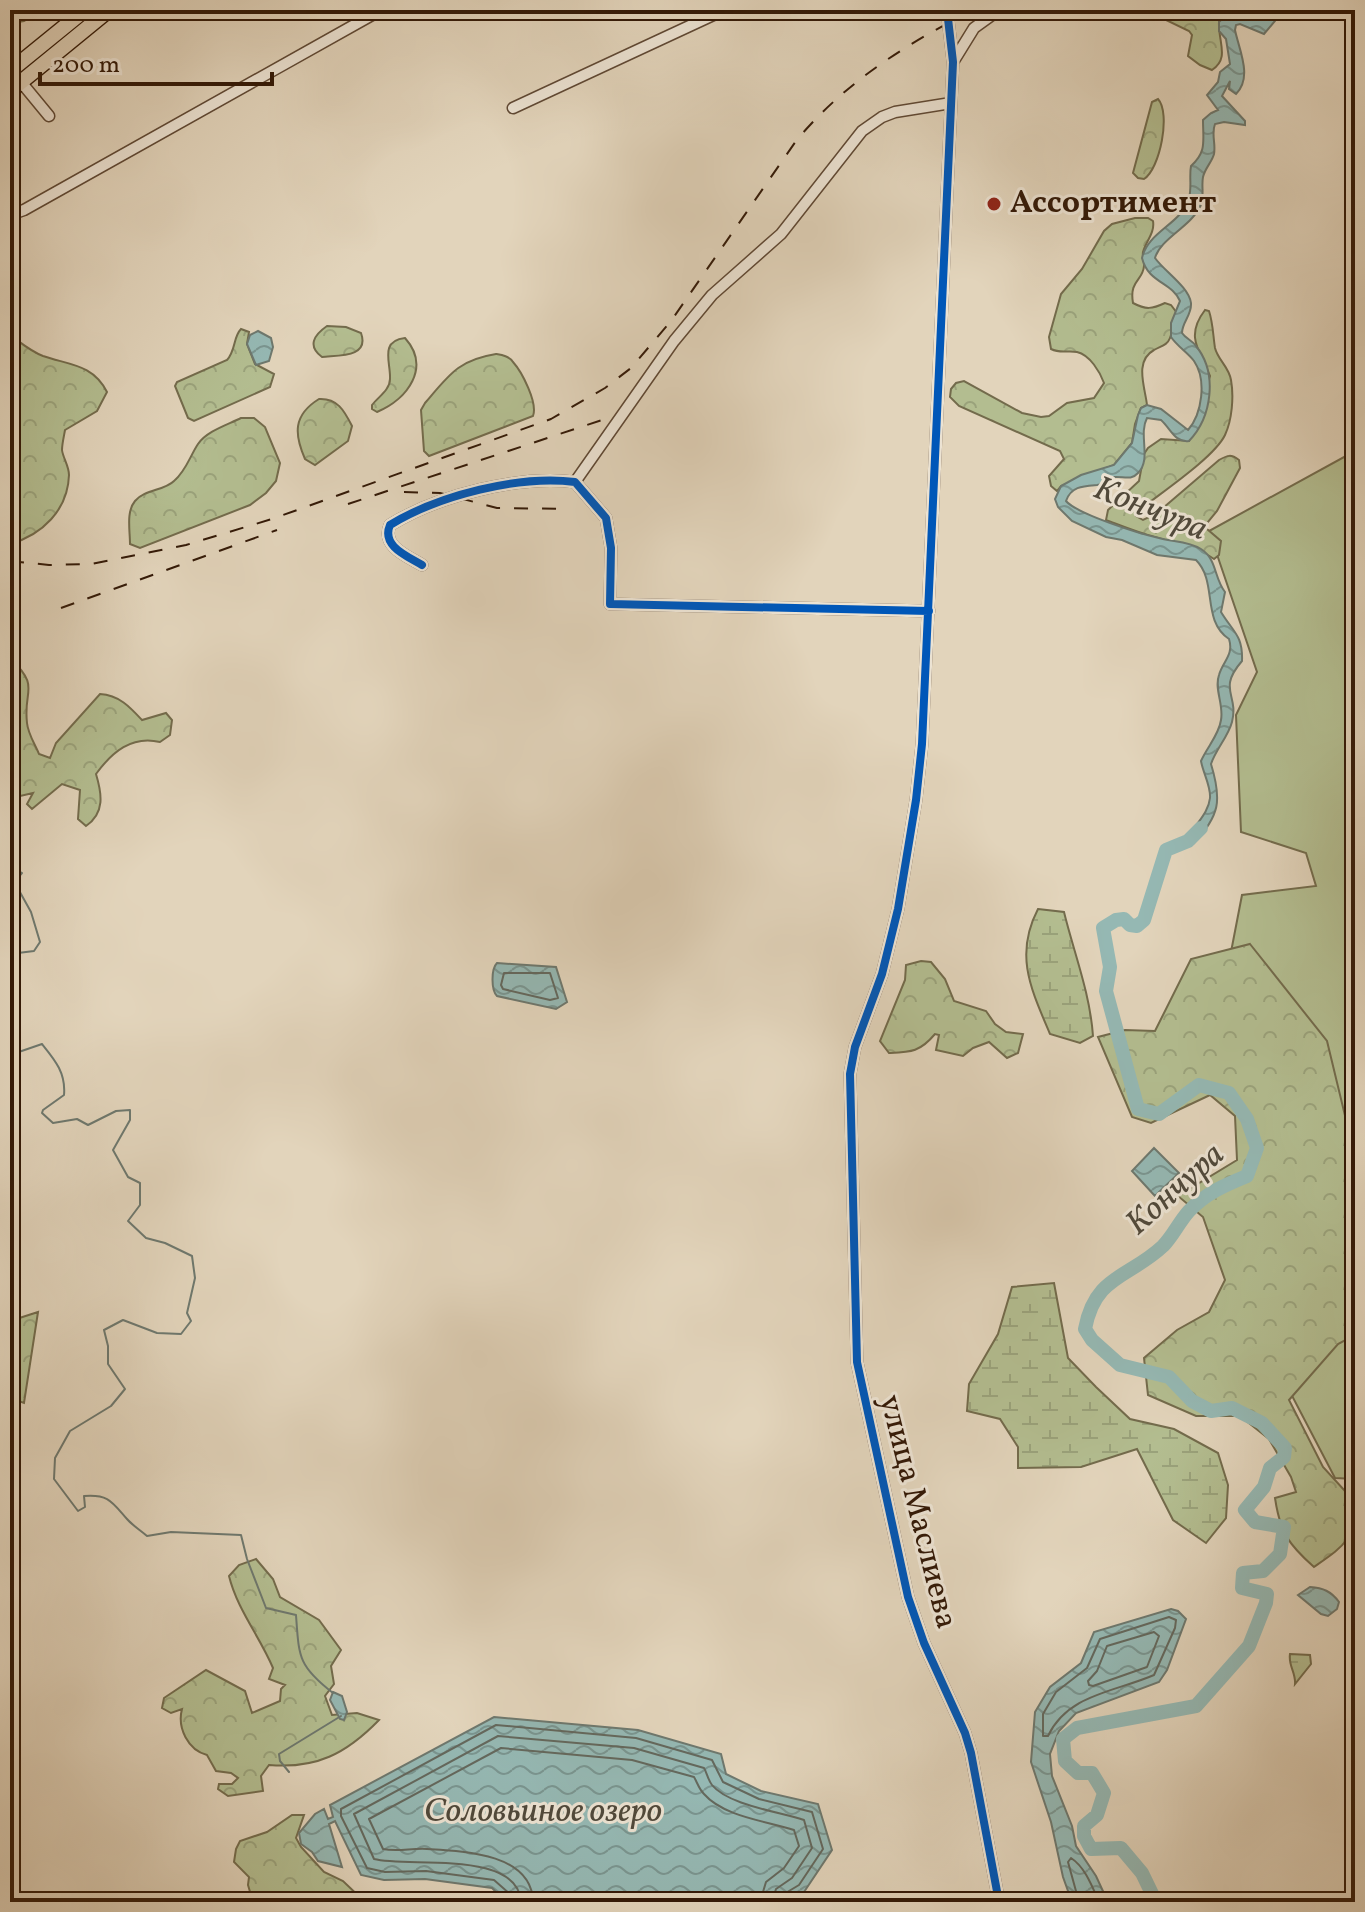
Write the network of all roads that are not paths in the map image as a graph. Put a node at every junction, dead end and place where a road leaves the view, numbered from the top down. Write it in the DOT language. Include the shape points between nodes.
graph roads {
  1 [pos="85,10"];
  2 [pos="109,10"];
  3 [pos="381,10"];
  4 [pos="724,10"];
  5 [pos="947,10"];
  6 [pos="999,10"];
  7 [pos="953,62"];
  8 [pos="14,82"];
  9 [pos="951,103"];
  10 [pos="513,108"];
  11 [pos="49,116"];
  12 [pos="10,215"];
  13 [pos="575,482"];
  14 [pos="422,565"];
  15 [pos="929,611"];
  16 [pos="999,1902"];
  1 -- 8 [label="highway"];
  2 -- 8 [label="highway"];
  3 -- 12 [label="street"];
  4 -- 10 [label="street"];
  5 -- 7 [label="street, улица Маслиева"];
  6 -- 7 [label="street" via="974,28"];
  7 -- 9 [label="street, улица Маслиева"];
  8 -- 11 [label="street"];
  9 -- 13 [label="street" via="895,112 862,131 781,234 712,295 674,341"];
  9 -- 15 [label="street, улица Маслиева"];
  13 -- 14 [label="street" via="496,486 435,504 390,525 388,540"];
  13 -- 15 [label="street" via="606,518 610,604"];
  15 -- 16 [label="street, улица Маслиева" via="917,789 898,909 850,1074 857,1362 908,1597 965,1733"];
}
